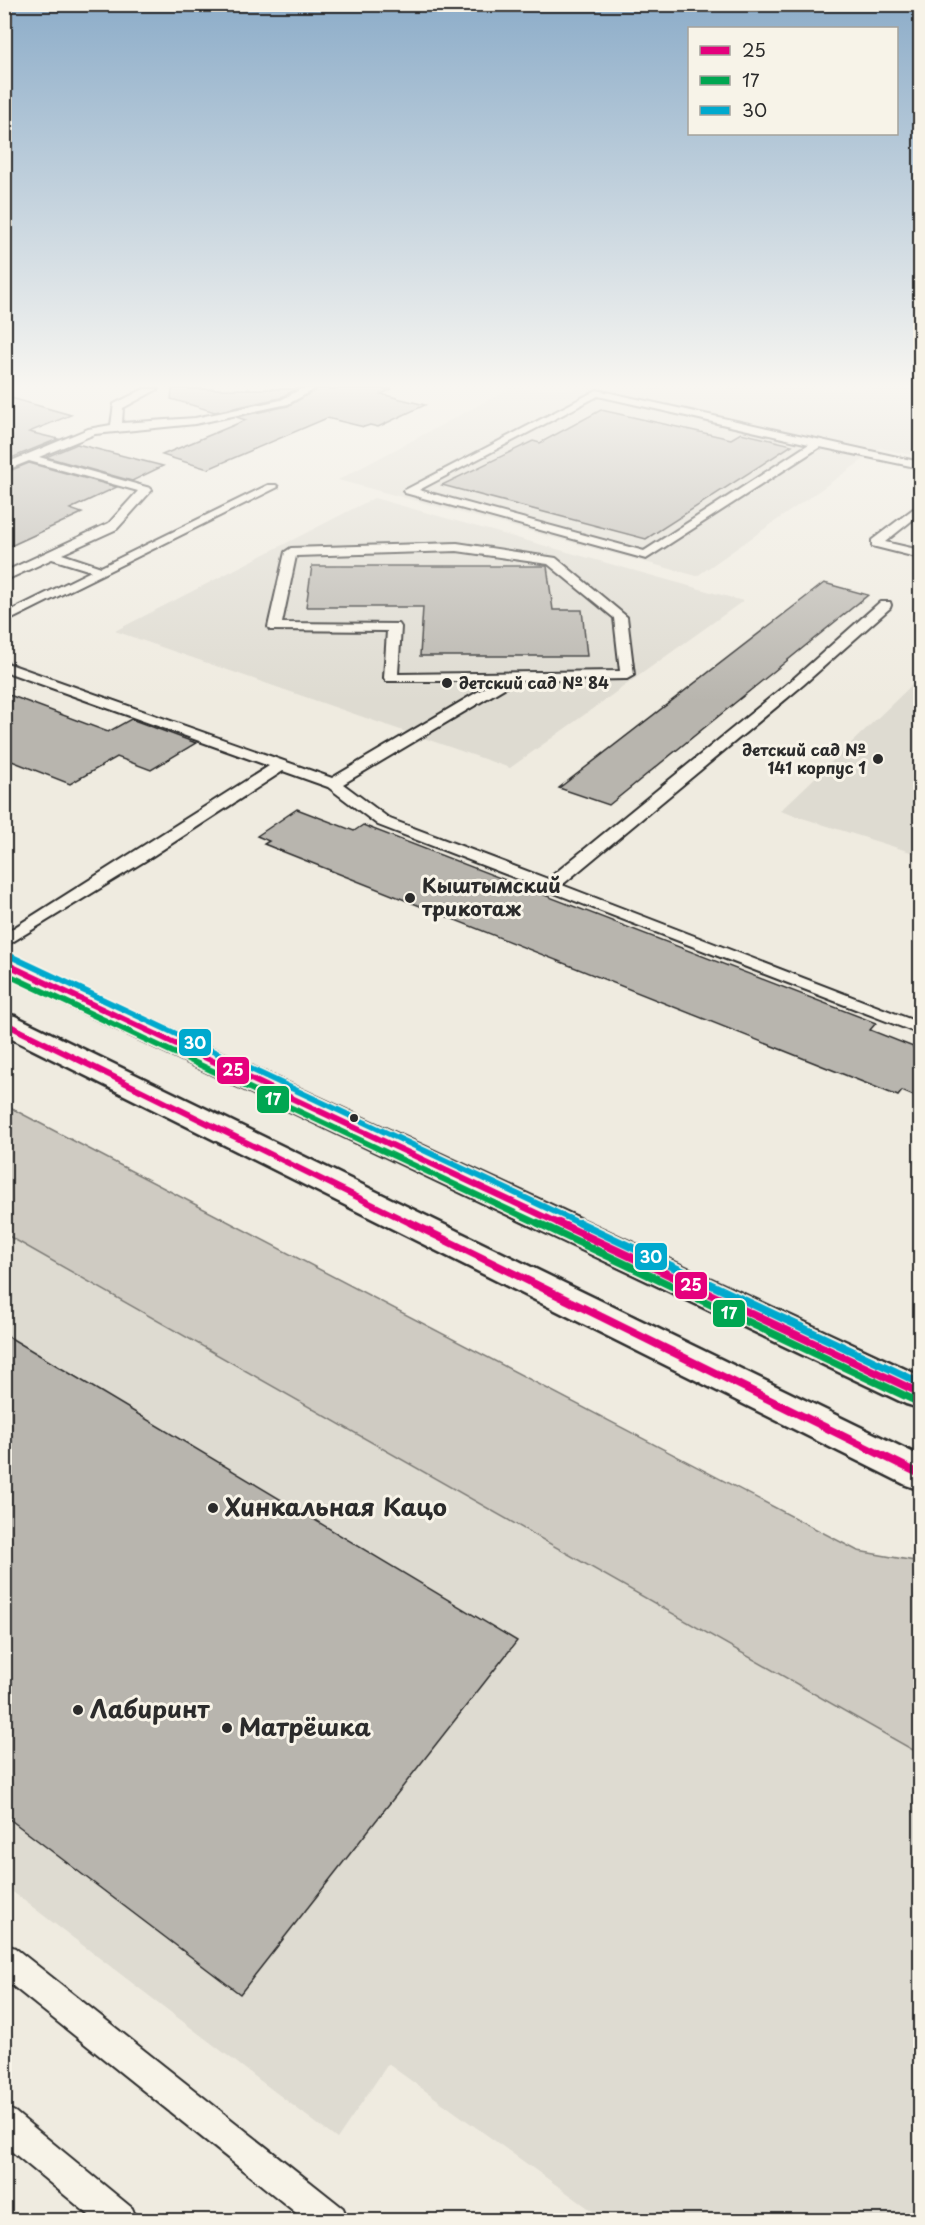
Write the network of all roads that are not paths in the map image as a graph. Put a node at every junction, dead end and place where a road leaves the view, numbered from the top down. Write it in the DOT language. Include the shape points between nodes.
graph roads {
  1 [pos="143,493"];
  2 [pos="260,493"];
  3 [pos="417,493"];
  4 [pos="741,493"];
  5 [pos="921,512"];
  6 [pos="921,554"];
  7 [pos="51,555"];
  8 [pos="102,571"];
  9 [pos="4,577"];
  10 [pos="885,605"];
  11 [pos="4,619"];
  12 [pos="4,666"];
  13 [pos="514,676"];
  14 [pos="281,765"];
  15 [pos="333,784"];
  16 [pos="550,886"];
  17 [pos="4,942"];
  18 [pos="4,963"];
  19 [pos="4,1023"];
  20 [pos="921,1029"];
  21 [pos="917,1384"];
  22 [pos="921,1474"];
  23 [pos="4,1959"];
  24 [pos="4,2123"];
  25 [pos="120,2220"];
  26 [pos="331,2220"];
  1 -- 7 [label="lane" via="113,525"];
  2 -- 8 [label="lane"];
  3 -- 4 [label="lane" via="646,555"];
  5 -- 6 [label="lane" via="917,511 876,543"];
  7 -- 8 [label="lane"];
  7 -- 9 [label="lane"];
  8 -- 11 [label="lane"];
  10 -- 16 [label="lane" via="798,682"];
  12 -- 14 [label="lane"];
  13 -- 13 [label="lane" via="627,675 620,616 552,561 457,547 291,552 275,627 394,627 391,678"];
  13 -- 15 [label="lane"];
  14 -- 15 [label="lane"];
  14 -- 17 [label="lane"];
  15 -- 16 [label="lane" via="384,822"];
  16 -- 20 [label="lane"];
  18 -- 21 [label="main road"];
  19 -- 22 [label="main road"];
  23 -- 26 [label="lane"];
  24 -- 25 [label="lane"];
}
